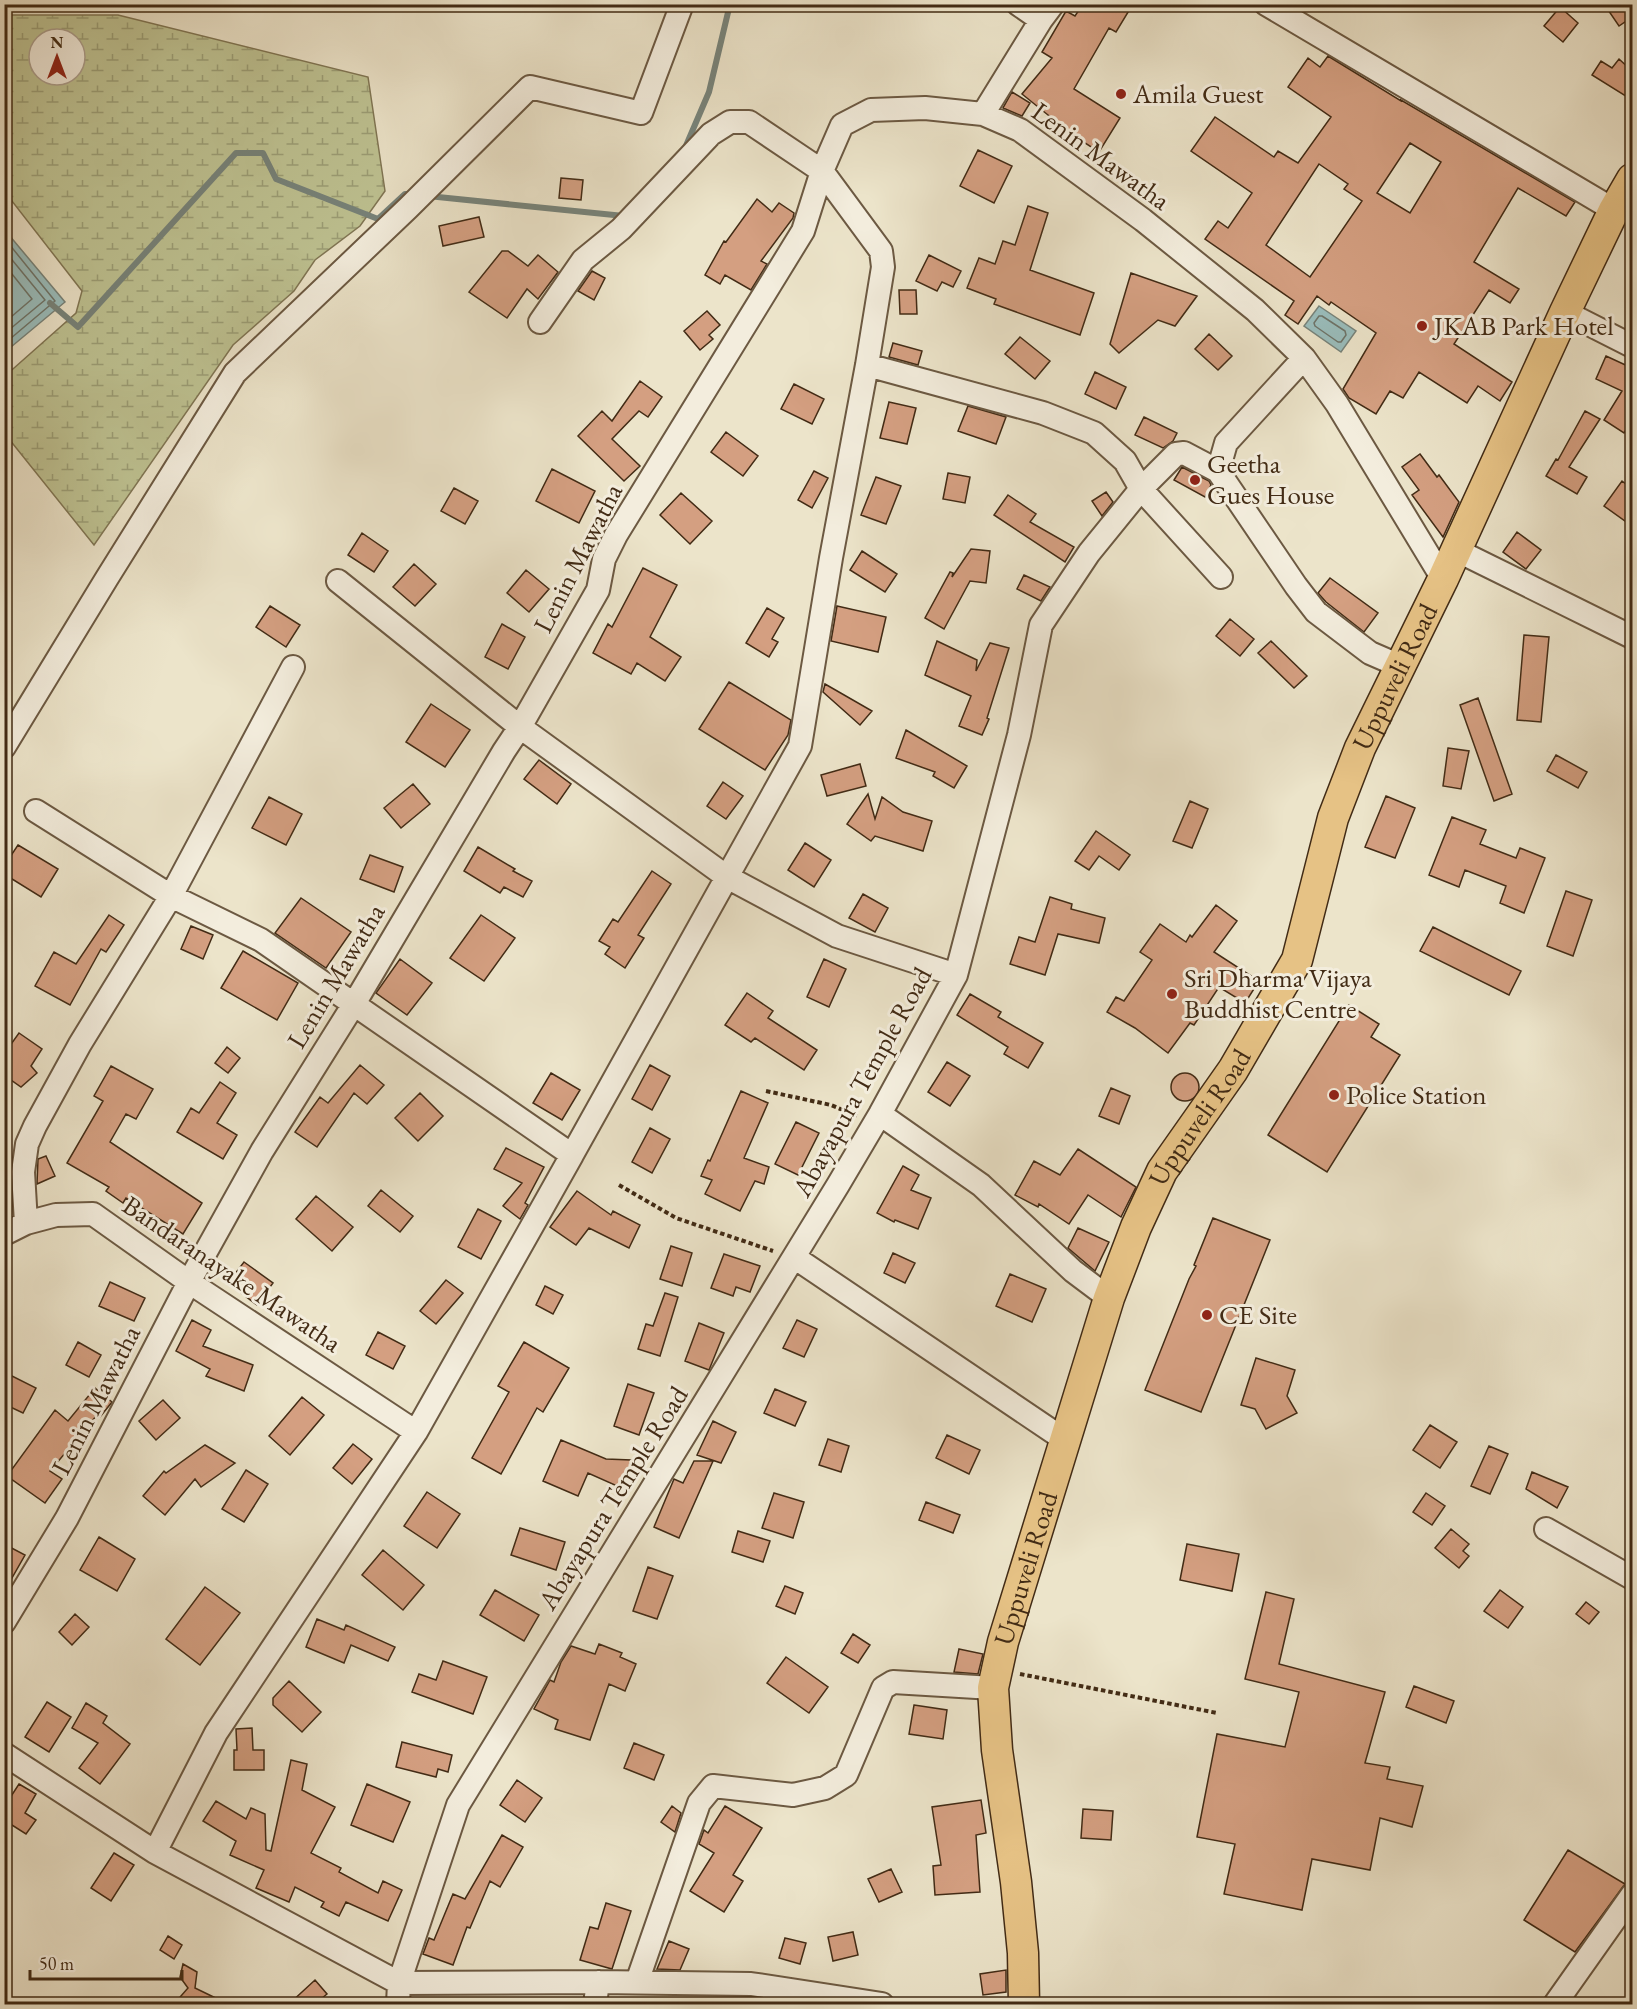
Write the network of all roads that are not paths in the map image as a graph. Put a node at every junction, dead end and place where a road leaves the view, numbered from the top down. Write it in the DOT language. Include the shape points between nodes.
graph roads {
  1 [pos="682,4"];
  2 [pos="1018,4"];
  3 [pos="1266,4"];
  4 [pos="1047,12"];
  5 [pos="983,114"];
  6 [pos="822,171"];
  7 [pos="1632,179"];
  8 [pos="1614,210"];
  9 [pos="1564,312"];
  10 [pos="540,322"];
  11 [pos="1632,346"];
  12 [pos="1304,358"];
  13 [pos="867,365"];
  14 [pos="1218,471"];
  15 [pos="1142,489"];
  16 [pos="1456,550"];
  17 [pos="1221,577"];
  18 [pos="1443,579"];
  19 [pos="338,581"];
  20 [pos="1632,637"];
  21 [pos="1400,666"];
  22 [pos="293,667"];
  23 [pos="520,727"];
  24 [pos="4,747"];
  25 [pos="36,811"];
  26 [pos="727,877"];
  27 [pos="171,896"];
  28 [pos="956,975"];
  29 [pos="354,1004"];
  30 [pos="877,1119"];
  31 [pos="572,1155"];
  32 [pos="26,1223"];
  33 [pos="4,1234"];
  34 [pos="794,1257"];
  35 [pos="189,1282"];
  36 [pos="1109,1298"];
  37 [pos="416,1432"];
  38 [pos="1065,1440"];
  39 [pos="1546,1529"];
  40 [pos="1632,1578"];
  41 [pos="4,1622"];
  42 [pos="994,1679"];
  43 [pos="4,1754"];
  44 [pos="154,1852"];
  45 [pos="1632,1895"];
  46 [pos="598,1982"];
  47 [pos="637,1982"];
  48 [pos="399,1994"];
  49 [pos="595,2004"];
  50 [pos="882,2004"];
  51 [pos="1024,2004"];
  52 [pos="1555,2004"];
  1 -- 24 [label="street" via="641,113 530,87 235,373"];
  2 -- 4 [label="street"];
  3 -- 8 [label="street"];
  4 -- 5 [label="street"];
  5 -- 6 [label="street, Lenin Mawatha" via="925,108 871,110 842,125"];
  5 -- 12 [label="street, Lenin Mawatha" via="1020,130 1143,220 1255,310"];
  6 -- 10 [label="street" via="749,123 730,122 711,134 621,229 583,260"];
  6 -- 13 [label="street" via="881,251 883,267"];
  6 -- 23 [label="street, Lenin Mawatha" via="803,231 616,535 604,559 598,590"];
  7 -- 8 [label="main road, Uppuveli Road"];
  8 -- 9 [label="main road, Uppuveli Road"];
  9 -- 11 [label="street"];
  9 -- 16 [label="main road, Uppuveli Road"];
  12 -- 14 [label="street" via="1226,443"];
  12 -- 18 [label="street, Lenin Mawatha" via="1337,404"];
  13 -- 15 [label="street" via="1043,413 1094,433 1125,461"];
  13 -- 26 [label="street" via="800,746"];
  14 -- 15 [label="street, Abayapura Temple Road" via="1184,453 1176,454"];
  14 -- 21 [label="street, Abayapura Temple Road" via="1316,612 1370,653"];
  15 -- 17 [label="street"];
  15 -- 28 [label="street, Abayapura Temple Road" via="1089,553 1041,626 1018,735"];
  16 -- 18 [label="main road, Uppuveli Road"];
  16 -- 20 [label="street"];
  18 -- 21 [label="main road, Uppuveli Road"];
  19 -- 23 [label="street"];
  21 -- 36 [label="main road, Uppuveli Road" via="1360,748 1333,818 1297,960 1233,1070 1162,1171"];
  22 -- 27 [label="street"];
  23 -- 26 [label="street"];
  23 -- 29 [label="street, Lenin Mawatha"];
  25 -- 27 [label="street"];
  26 -- 28 [label="street" via="837,936"];
  26 -- 31 [label="street"];
  27 -- 29 [label="street" via="261,940"];
  27 -- 32 [label="street" via="80,1044 27,1144 23,1172"];
  28 -- 30 [label="street, Abayapura Temple Road"];
  29 -- 31 [label="street"];
  29 -- 35 [label="street, Lenin Mawatha" via="262,1150"];
  30 -- 34 [label="street, Abayapura Temple Road"];
  30 -- 36 [label="street" via="981,1185 1072,1271"];
  31 -- 37 [label="street"];
  32 -- 33 [label="street, Bandaranayake Mawatha"];
  32 -- 35 [label="street, Bandaranayake Mawatha" via="56,1215 93,1215"];
  34 -- 38 [label="street"];
  34 -- 48 [label="street, Abayapura Temple Road" via="458,1804"];
  35 -- 37 [label="street, Bandaranayake Mawatha"];
  35 -- 41 [label="street, Lenin Mawatha" via="67,1518"];
  36 -- 38 [label="main road, Uppuveli Road"];
  37 -- 44 [label="street" via="216,1733"];
  38 -- 42 [label="main road, Uppuveli Road"];
  39 -- 40 [label="street"];
  42 -- 47 [label="street" via="893,1682 883,1688 846,1775 825,1788 793,1795 713,1786 699,1803"];
  42 -- 51 [label="main road, Uppuveli Road" via="997,1750 1023,1953"];
  43 -- 44 [label="street"];
  44 -- 48 [label="street"];
  45 -- 52 [label="street"];
  46 -- 47 [label="street"];
  46 -- 48 [label="street"];
  46 -- 49 [label="street"];
  47 -- 50 [label="street" via="751,1984"];
}
